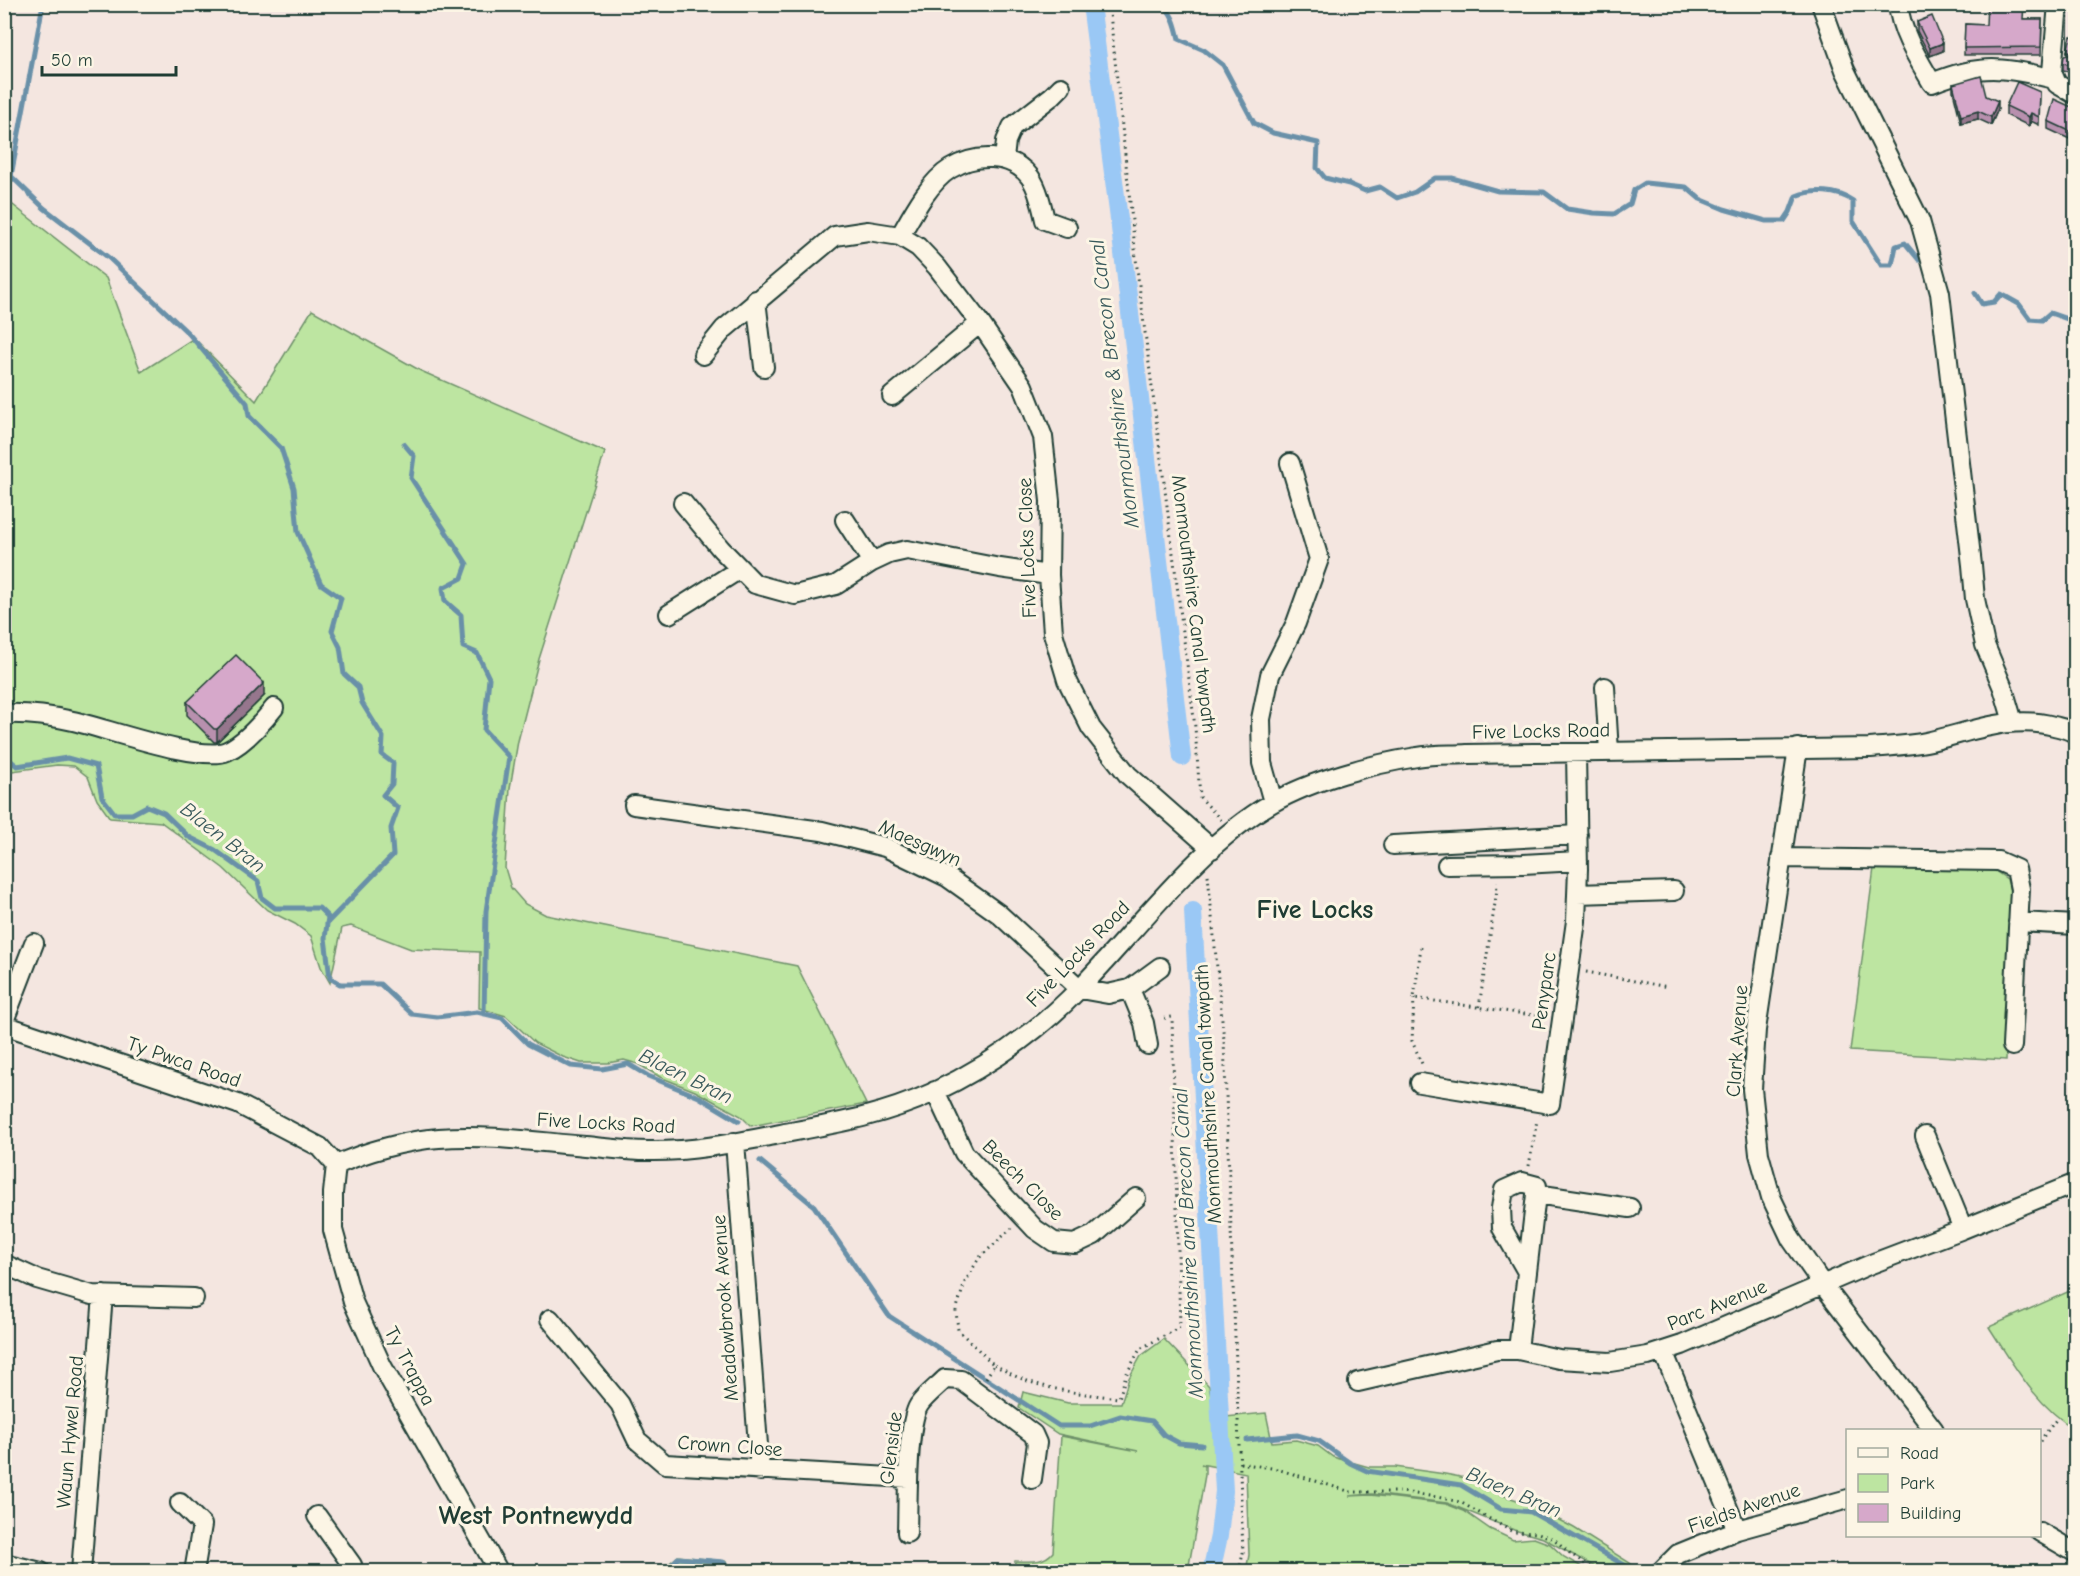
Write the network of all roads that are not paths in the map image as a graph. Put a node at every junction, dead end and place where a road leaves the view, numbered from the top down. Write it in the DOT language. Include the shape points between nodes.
graph roads {
  1 [pos="1821,4"];
  2 [pos="1898,4"];
  3 [pos="2058,4"];
  4 [pos="2054,79"];
  5 [pos="1061,87"];
  6 [pos="2076,95"];
  7 [pos="1004,159"];
  8 [pos="1067,228"];
  9 [pos="900,236"];
  10 [pos="756,300"];
  11 [pos="980,323"];
  12 [pos="703,355"];
  13 [pos="764,367"];
  14 [pos="892,396"];
  15 [pos="1290,463"];
  16 [pos="683,502"];
  17 [pos="845,520"];
  18 [pos="872,562"];
  19 [pos="740,569"];
  20 [pos="1050,575"];
  21 [pos="669,614"];
  22 [pos="1605,687"];
  23 [pos="274,708"];
  24 [pos="4,714"];
  25 [pos="2013,722"];
  26 [pos="2074,727"];
  27 [pos="1798,748"];
  28 [pos="1609,752"];
  29 [pos="1576,753"];
  30 [pos="1273,802"];
  31 [pos="634,805"];
  32 [pos="1578,835"];
  33 [pos="1393,844"];
  34 [pos="1212,849"];
  35 [pos="1780,858"];
  36 [pos="1578,861"];
  37 [pos="1447,865"];
  38 [pos="1674,891"];
  39 [pos="1577,894"];
  40 [pos="2018,922"];
  41 [pos="2076,925"];
  42 [pos="34,943"];
  43 [pos="1160,967"];
  44 [pos="1080,989"];
  45 [pos="1130,989"];
  46 [pos="4,1023"];
  47 [pos="1148,1045"];
  48 [pos="2012,1046"];
  49 [pos="1424,1083"];
  50 [pos="935,1091"];
  51 [pos="1925,1136"];
  52 [pos="735,1142"];
  53 [pos="336,1165"];
  54 [pos="2076,1183"];
  55 [pos="1531,1189"];
  56 [pos="1136,1198"];
  57 [pos="1630,1208"];
  58 [pos="1963,1229"];
  59 [pos="4,1264"];
  60 [pos="1526,1270"];
  61 [pos="1823,1285"];
  62 [pos="104,1295"];
  63 [pos="194,1298"];
  64 [pos="550,1318"];
  65 [pos="1518,1350"];
  66 [pos="1663,1351"];
  67 [pos="1358,1382"];
  68 [pos="1932,1429"];
  69 [pos="760,1470"];
  70 [pos="908,1478"];
  71 [pos="1032,1479"];
  72 [pos="1846,1500"];
  73 [pos="180,1503"];
  74 [pos="317,1516"];
  75 [pos="1737,1530"];
  76 [pos="907,1533"];
  77 [pos="2041,1533"];
  78 [pos="2076,1553"];
  79 [pos="4,1563"];
  80 [pos="41,1572"];
  81 [pos="81,1572"];
  82 [pos="194,1572"];
  83 [pos="350,1572"];
  84 [pos="499,1572"];
  85 [pos="1660,1572"];
  1 -- 25 [label="street" via="1845,70 1920,221 1940,293 1975,599 1985,645"];
  2 -- 4 [label="street" via="1900,18 1932,83 1982,68 2015,70"];
  3 -- 4 [label="street"];
  4 -- 6 [label="street"];
  5 -- 7 [label="street" via="1012,127"];
  7 -- 8 [label="street" via="1022,168 1031,179 1045,220"];
  7 -- 9 [label="street" via="978,158 949,170 924,194"];
  9 -- 10 [label="street, Five Locks Close" via="868,231 835,236"];
  9 -- 11 [label="street, Five Locks Close" via="918,247 937,267"];
  10 -- 12 [label="street, Five Locks Close" via="724,328"];
  10 -- 13 [label="street"];
  11 -- 14 [label="street"];
  11 -- 20 [label="street, Five Locks Close" via="1023,386 1043,437 1050,501"];
  15 -- 30 [label="street" via="1319,560 1296,623 1270,675 1261,719 1262,763"];
  16 -- 19 [label="street"];
  17 -- 18 [label="street"];
  18 -- 19 [label="street" via="836,585 795,595 756,584"];
  18 -- 20 [label="street" via="908,550"];
  19 -- 21 [label="street"];
  20 -- 34 [label="street, Five Locks Close" via="1053,633 1067,680 1091,728 1128,775"];
  22 -- 28 [label="street"];
  23 -- 24 [label="street" via="255,731 226,751 209,754 32,713"];
  25 -- 26 [label="street, Five Locks Road"];
  25 -- 27 [label="street, Five Locks Road" via="1924,742 1869,748"];
  27 -- 28 [label="street, Five Locks Road"];
  27 -- 35 [label="street, Clark Avenue"];
  28 -- 29 [label="street, Five Locks Road"];
  29 -- 30 [label="street, Five Locks Road" via="1419,757 1363,768"];
  29 -- 32 [label="street, Penyparc"];
  30 -- 34 [label="street, Five Locks Road"];
  31 -- 44 [label="street, Maesgwyn" via="822,831 885,847 947,877 999,914"];
  32 -- 33 [label="street"];
  32 -- 36 [label="street, Penyparc"];
  34 -- 44 [label="street, Five Locks Road"];
  35 -- 40 [label="street" via="1998,861 2016,869 2020,889"];
  35 -- 61 [label="street, Clark Avenue" via="1756,1030 1752,1089 1760,1154 1771,1197 1791,1239"];
  36 -- 37 [label="street"];
  36 -- 39 [label="street, Penyparc"];
  38 -- 39 [label="street"];
  39 -- 49 [label="street, Penyparc" via="1550,1104"];
  40 -- 41 [label="street"];
  40 -- 48 [label="street"];
  42 -- 46 [label="street"];
  43 -- 45 [label="street"];
  44 -- 45 [label="street" via="1108,994"];
  44 -- 50 [label="street, Five Locks Road" via="994,1058"];
  45 -- 47 [label="street"];
  46 -- 53 [label="street, Ty Pwca Road" via="238,1104 320,1147"];
  50 -- 52 [label="street, Five Locks Road" via="871,1117"];
  50 -- 56 [label="street, Beech Close" via="964,1153 1035,1229 1054,1242 1075,1244 1094,1235"];
  51 -- 58 [label="street"];
  52 -- 53 [label="street, Five Locks Road" via="652,1151 489,1138 437,1138 363,1152"];
  52 -- 69 [label="street, Meadowbrook Avenue"];
  53 -- 84 [label="street, Ty Trappa" via="333,1230 353,1302 382,1366"];
  54 -- 58 [label="street, Parc Avenue"];
  55 -- 57 [label="street"];
  55 -- 60 [label="street"];
  55 -- 60 [label="street" via="1522,1182 1504,1190 1501,1208 1502,1228"];
  58 -- 61 [label="street, Parc Avenue"];
  59 -- 62 [label="street" via="37,1279"];
  60 -- 65 [label="street"];
  61 -- 66 [label="street, Parc Avenue"];
  61 -- 68 [label="street, Clark Avenue"];
  62 -- 63 [label="street"];
  62 -- 81 [label="street, Waun Hywel Road"];
  64 -- 69 [label="street, Crown Close" via="620,1404 637,1440 665,1464"];
  65 -- 66 [label="street, Parc Avenue" via="1559,1359 1610,1362"];
  65 -- 67 [label="street, Parc Avenue" via="1497,1350"];
  66 -- 75 [label="street"];
  69 -- 70 [label="street, Crown Close"];
  70 -- 71 [label="street, Glenside" via="913,1420 919,1405 945,1379 961,1380 1033,1434 1037,1443"];
  70 -- 76 [label="street, Glenside"];
  72 -- 75 [label="street, Fields Avenue"];
  73 -- 82 [label="street" via="202,1525"];
  74 -- 83 [label="street" via="352,1565"];
  75 -- 85 [label="street, Fields Avenue" via="1678,1554"];
  77 -- 78 [label="street"];
  79 -- 80 [label="street"];
}
